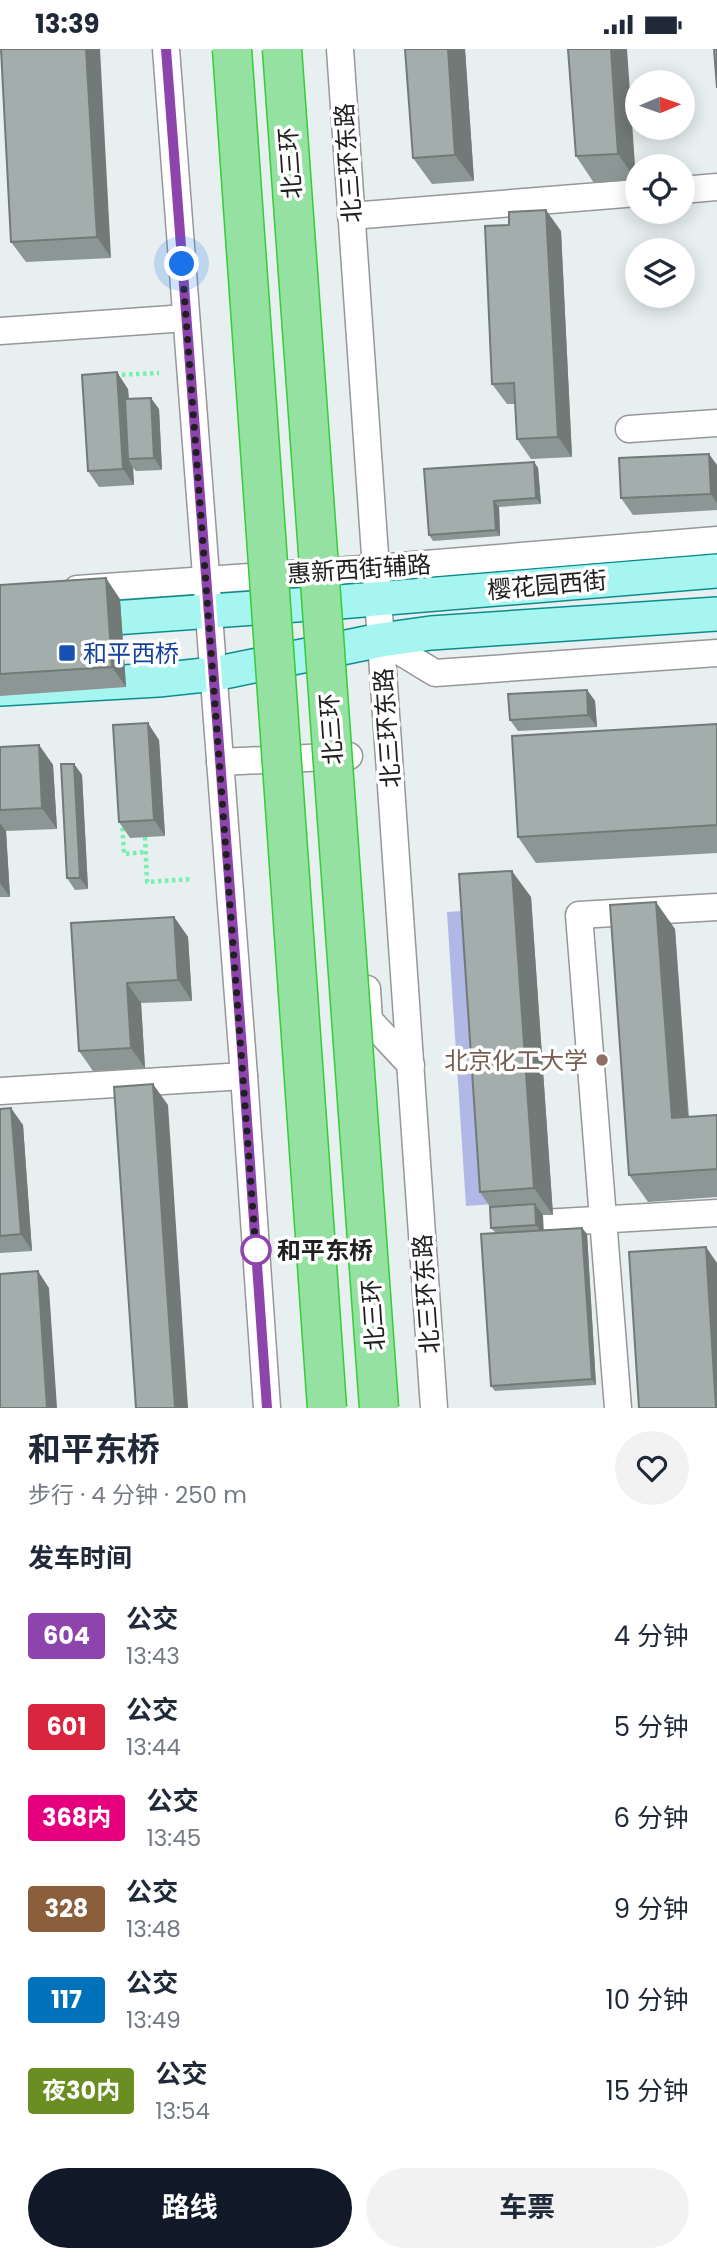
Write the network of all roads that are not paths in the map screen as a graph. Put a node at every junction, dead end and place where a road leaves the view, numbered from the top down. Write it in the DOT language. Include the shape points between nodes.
graph roads {
  1 [pos="166,49"];
  2 [pos="232,49"];
  3 [pos="282,49"];
  4 [pos="340,49"];
  5 [pos="717,187"];
  6 [pos="695,189"];
  7 [pos="625,194"];
  8 [pos="351,216"];
  9 [pos="186,318"];
  10 [pos="0,331"];
  11 [pos="717,423"];
  12 [pos="629,429"];
  13 [pos="717,540"];
  14 [pos="717,571"];
  15 [pos="206,579"];
  16 [pos="377,584"];
  17 [pos="52,590"];
  18 [pos="339,602"];
  19 [pos="209,612"];
  20 [pos="717,614"];
  21 [pos="0,627"];
  22 [pos="381,640"];
  23 [pos="342,648"];
  24 [pos="717,653"];
  25 [pos="214,674"];
  26 [pos="0,689"];
  27 [pos="351,756"];
  28 [pos="220,762"];
  29 [pos="717,907"];
  30 [pos="411,1065"];
  31 [pos="244,1076"];
  32 [pos="0,1091"];
  33 [pos="717,1213"];
  34 [pos="602,1219"];
  35 [pos="543,1223"];
  36 [pos="267,1408"];
  37 [pos="327,1408"];
  38 [pos="379,1408"];
  39 [pos="434,1408"];
  40 [pos="618,1408"];
  1 -- 9 [label="street"];
  2 -- 37 [label="highway, 北三环, bridge"];
  3 -- 38 [label="highway, 北三环, bridge"];
  4 -- 8 [label="street, 北三环东路"];
  5 -- 6 [label="street"];
  7 -- 8 [label="street"];
  8 -- 16 [label="street, 北三环东路"];
  9 -- 10 [label="street"];
  9 -- 15 [label="street"];
  11 -- 12 [label="street"];
  13 -- 16 [label="street, 惠新西街辅路"];
  14 -- 16 [label="main road, 樱花园西街"];
  15 -- 16 [label="street, 惠新西街辅路"];
  15 -- 17 [label="street, 惠新西街辅路"];
  15 -- 19 [label="street"];
  16 -- 18 [label="main road, 樱花园西街"];
  16 -- 22 [label="street, 北三环东路"];
  18 -- 19 [label="main road, 樱花园西街"];
  18 -- 23 [label="street"];
  19 -- 21 [label="main road, 樱花园西街"];
  19 -- 25 [label="street"];
  20 -- 22 [label="main road, 樱花园西街"];
  22 -- 23 [label="main road, 樱花园西街"];
  22 -- 24 [label="street" via="435,673"];
  22 -- 30 [label="street, 北三环东路"];
  23 -- 25 [label="main road, 樱花园西街"];
  23 -- 27 [label="street"];
  25 -- 26 [label="main road, 樱花园西街"];
  25 -- 28 [label="street"];
  27 -- 28 [label="street"];
  27 -- 30 [label="street" via="369,1020"];
  28 -- 31 [label="street"];
  29 -- 34 [label="street" via="579,915"];
  30 -- 39 [label="street, 北三环东路"];
  31 -- 32 [label="street"];
  31 -- 36 [label="street"];
  33 -- 34 [label="street"];
  34 -- 35 [label="street"];
  34 -- 40 [label="street"];
}
